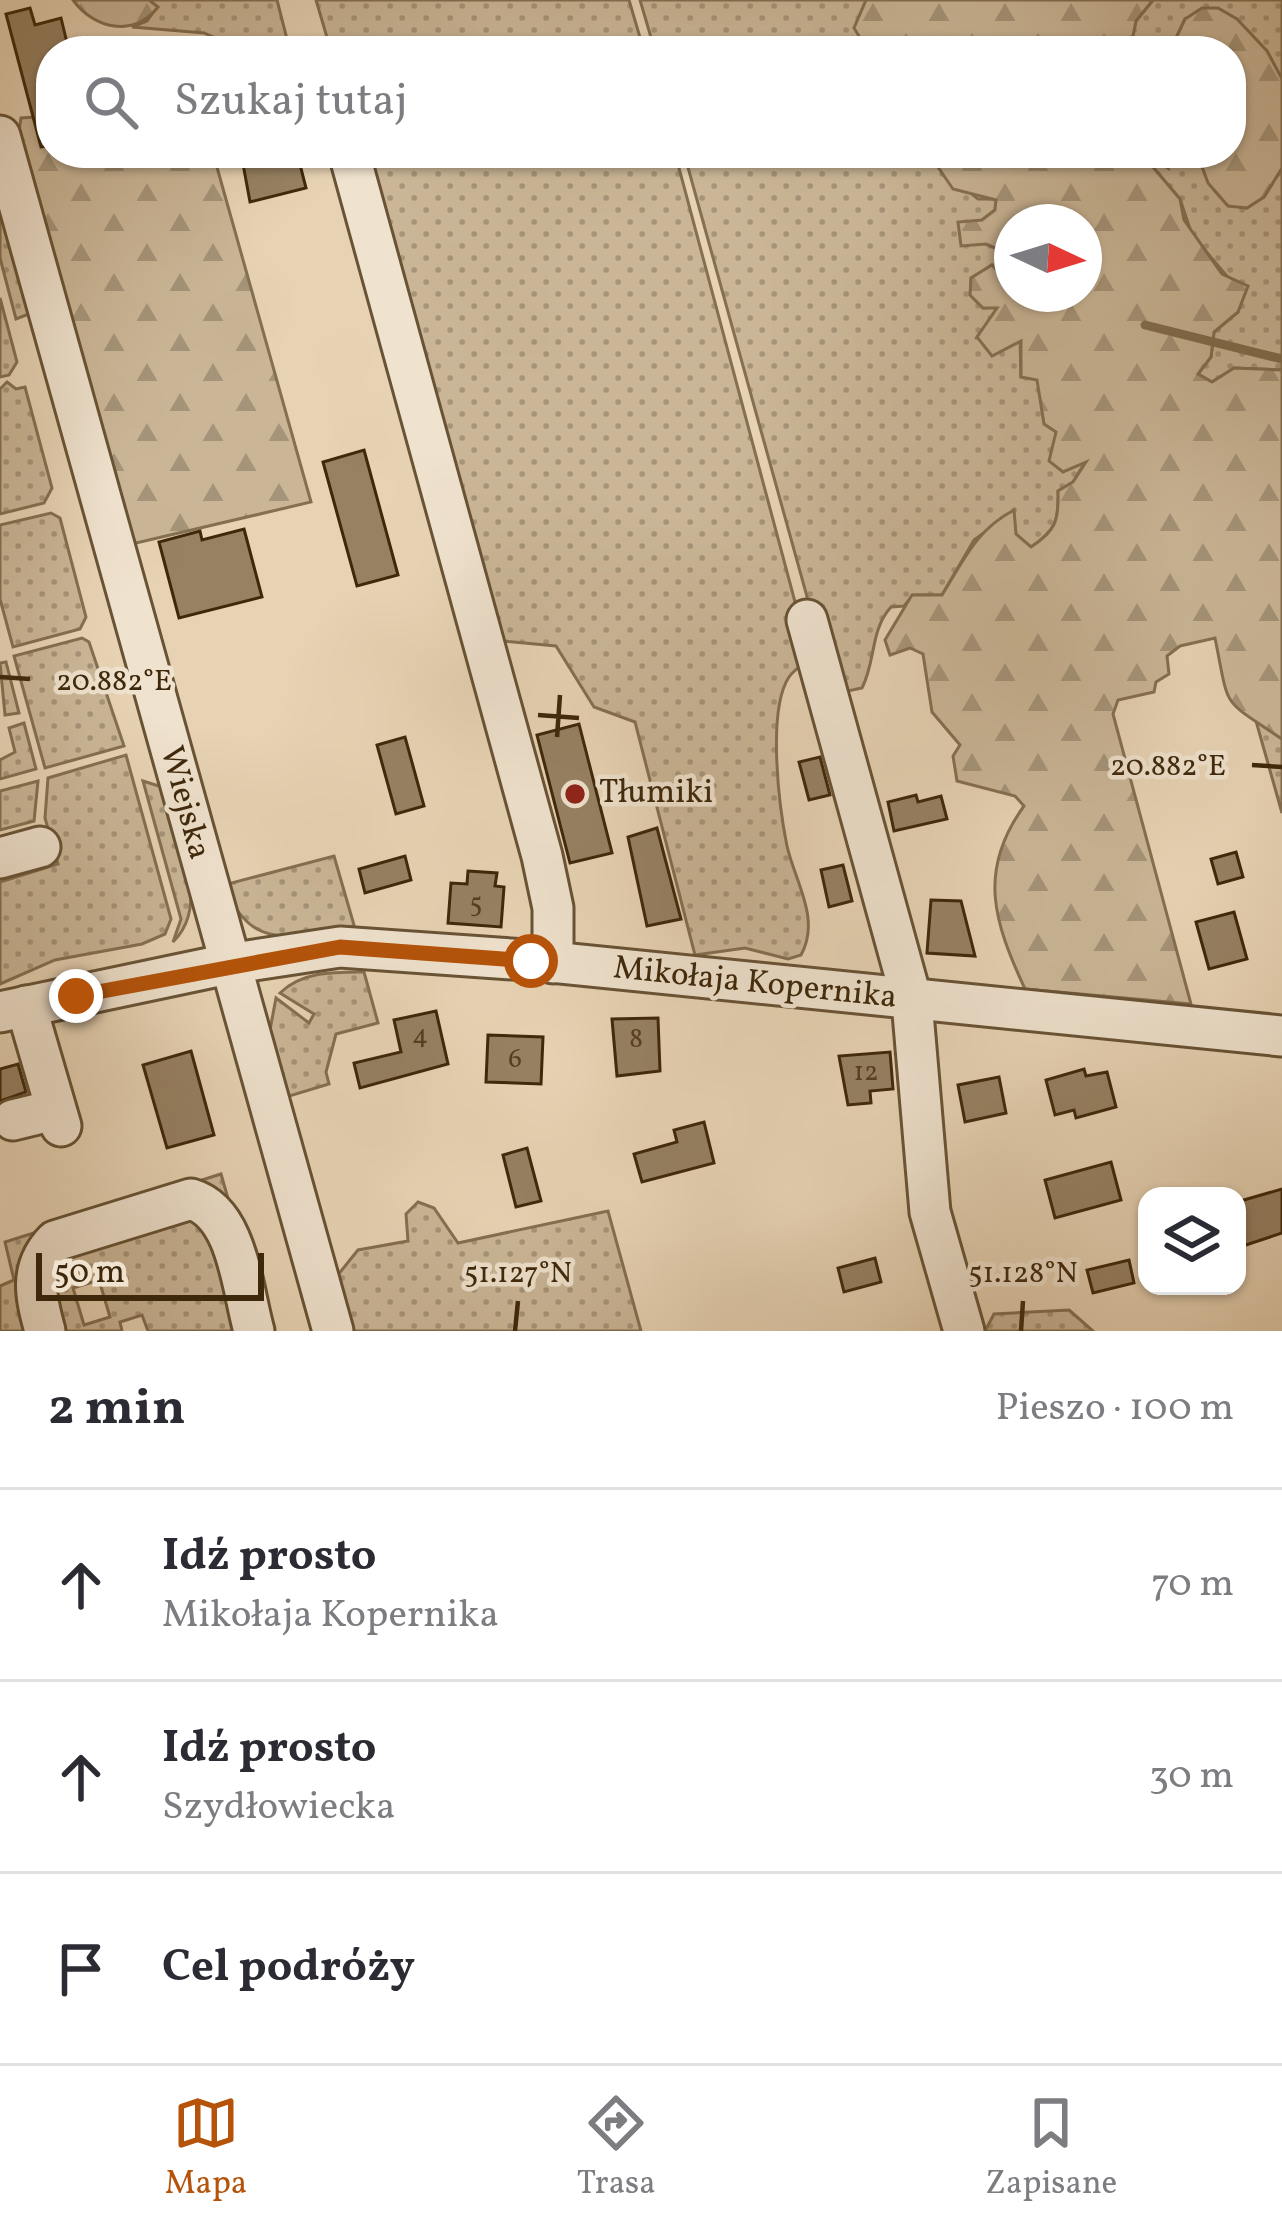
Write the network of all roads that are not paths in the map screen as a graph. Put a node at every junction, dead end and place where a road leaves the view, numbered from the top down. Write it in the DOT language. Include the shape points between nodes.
graph roads {
  1 [pos="0,136"];
  2 [pos="353,168"];
  3 [pos="807,620"];
  4 [pos="40,847"];
  5 [pos="0,858"];
  6 [pos="554,962"];
  7 [pos="228,964"];
  8 [pos="912,1001"];
  9 [pos="13,1009"];
  10 [pos="1282,1036"];
  11 [pos="13,1120"];
  12 [pos="45,1331"];
  13 [pos="254,1331"];
  14 [pos="333,1331"];
  15 [pos="964,1331"];
  1 -- 7 [label="street, Wiejska"];
  2 -- 6 [label="street" via="542,856"];
  3 -- 8 [label="street"];
  4 -- 5 [label="street"];
  6 -- 7 [label="street, Mikołaja Kopernika" via="340,947"];
  6 -- 8 [label="street, Mikołaja Kopernika"];
  7 -- 9 [label="street, Mikołaja Kopernika"];
  7 -- 14 [label="street, Wiejska"];
  8 -- 10 [label="street, Mikołaja Kopernika"];
  8 -- 15 [label="street" via="929,1212"];
  9 -- 11 [label="street" via="57,1118"];
  12 -- 13 [label="street" via="34,1286 55,1241 191,1198 223,1220"];
}
